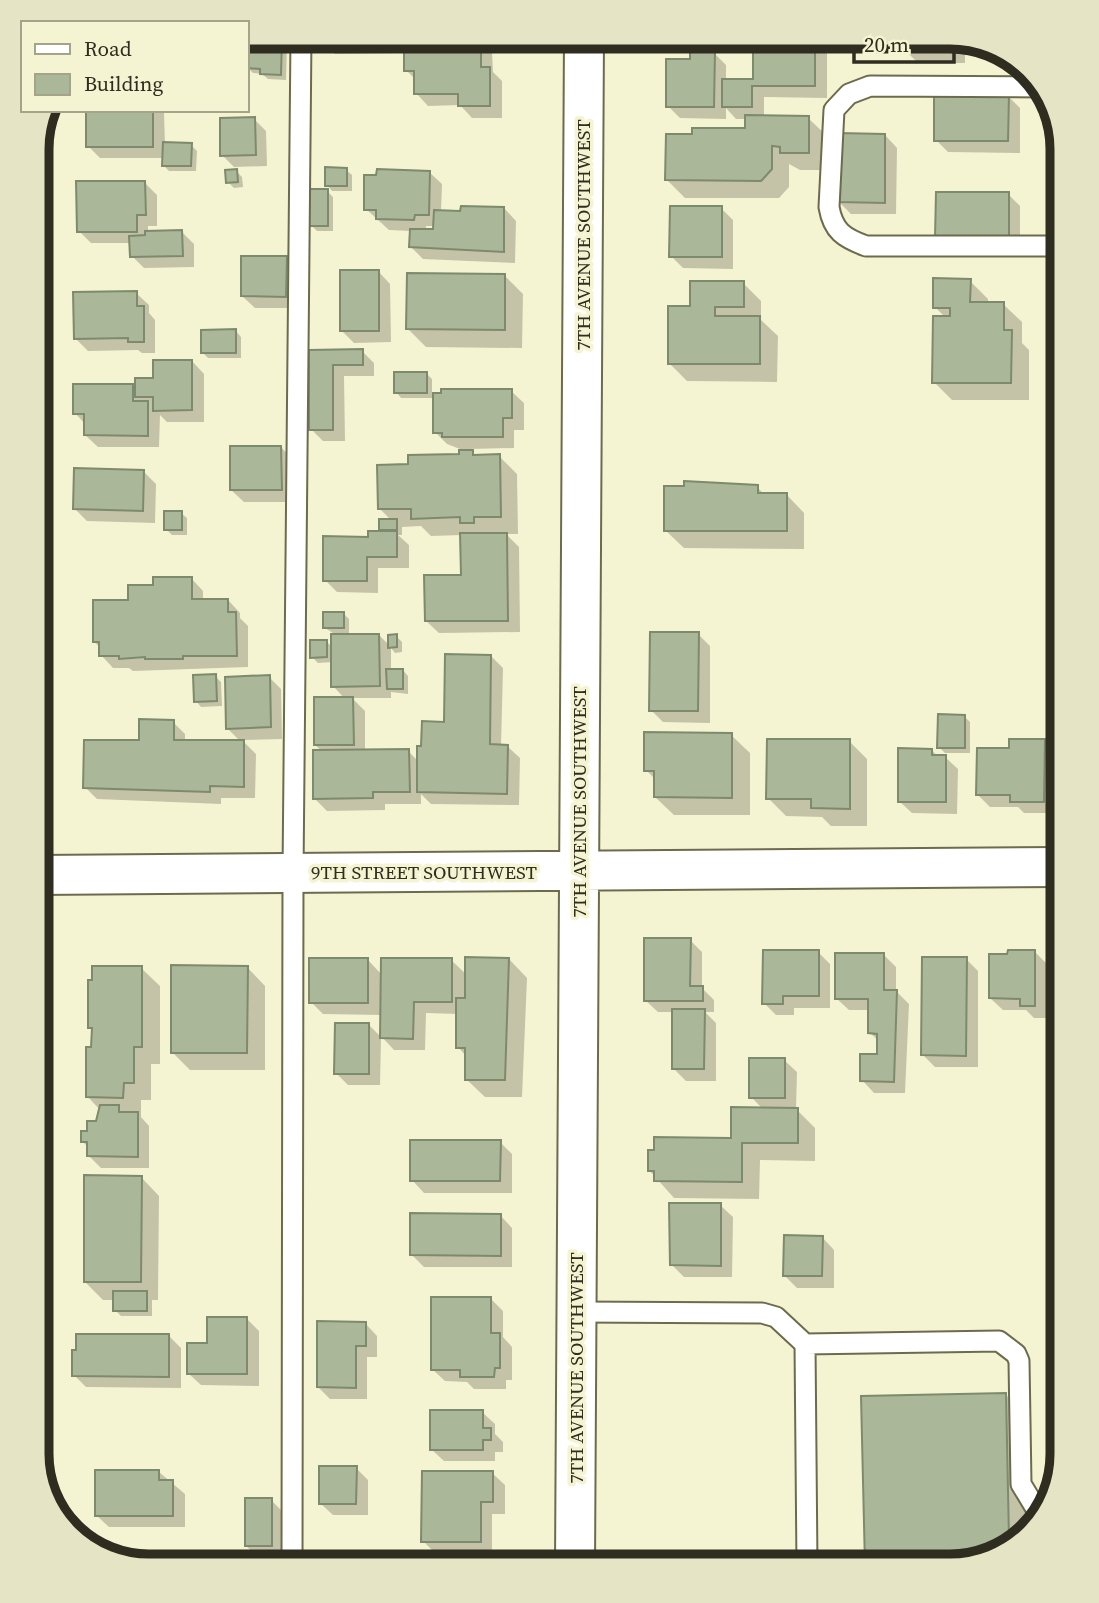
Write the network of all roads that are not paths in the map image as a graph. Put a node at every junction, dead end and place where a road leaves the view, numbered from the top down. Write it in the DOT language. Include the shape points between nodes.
graph roads {
  1 [pos="301,49"];
  2 [pos="584,49"];
  3 [pos="1029,88"];
  4 [pos="1050,246"];
  5 [pos="1050,867"];
  6 [pos="579,871"];
  7 [pos="293,873"];
  8 [pos="49,875"];
  9 [pos="576,1312"];
  10 [pos="805,1344"];
  11 [pos="1035,1507"];
  12 [pos="292,1554"];
  13 [pos="575,1554"];
  14 [pos="807,1554"];
  1 -- 7 [label="lane"];
  2 -- 6 [label="street, 7TH AVENUE SOUTHWEST"];
  3 -- 4 [label="lane" via="856,89 834,110 831,223 841,236 866,246"];
  5 -- 6 [label="street, 9TH STREET SOUTHWEST"];
  6 -- 7 [label="street, 9TH STREET SOUTHWEST"];
  6 -- 9 [label="street, 7TH AVENUE SOUTHWEST"];
  7 -- 8 [label="street, 9TH STREET SOUTHWEST"];
  7 -- 12 [label="lane"];
  9 -- 10 [label="lane" via="762,1313 776,1317"];
  9 -- 13 [label="street, 7TH AVENUE SOUTHWEST"];
  10 -- 11 [label="lane" via="999,1341 1019,1362 1021,1484"];
  10 -- 14 [label="lane"];
}
